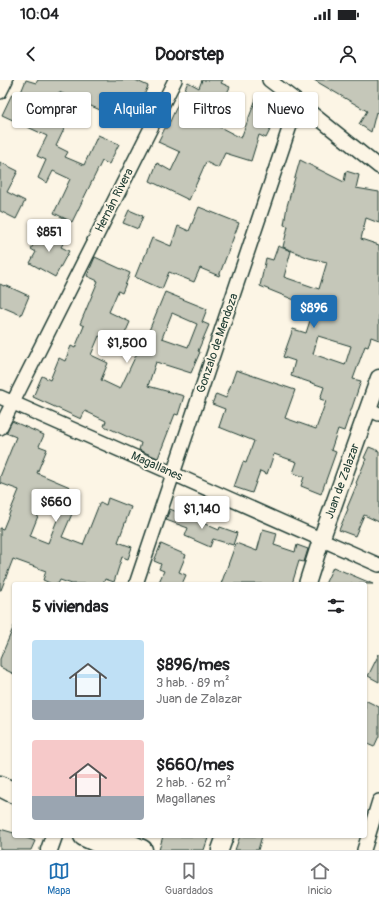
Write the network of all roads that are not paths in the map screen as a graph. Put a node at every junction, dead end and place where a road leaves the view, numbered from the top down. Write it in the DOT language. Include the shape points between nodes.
graph roads {
  1 [pos="6,80"];
  2 [pos="175,80"];
  3 [pos="269,80"];
  4 [pos="0,92"];
  5 [pos="285,92"];
  6 [pos="318,118"];
  7 [pos="289,128"];
  8 [pos="379,167"];
  9 [pos="379,378"];
  10 [pos="0,397"];
  11 [pos="12,402"];
  12 [pos="374,411"];
  13 [pos="0,428"];
  14 [pos="173,473"];
  15 [pos="321,540"];
  16 [pos="379,565"];
  17 [pos="137,582"];
  18 [pos="308,582"];
  19 [pos="0,786"];
  20 [pos="12,792"];
  21 [pos="0,798"];
  22 [pos="379,801"];
  23 [pos="12,804"];
  24 [pos="53,838"];
  25 [pos="91,838"];
  26 [pos="114,838"];
  27 [pos="224,838"];
  28 [pos="129,849"];
  29 [pos="50,850"];
  30 [pos="220,850"];
  31 [pos="364,850"];
  1 -- 4 [label="street"];
  2 -- 11 [label="street, Hernán Rivera"];
  3 -- 5 [label="street"];
  6 -- 8 [label="street"];
  7 -- 14 [label="street, Gonzalo de Mendoza"];
  9 -- 12 [label="street, Juan de Zalazar"];
  10 -- 11 [label="street, Magallanes"];
  11 -- 13 [label="street, Hernán Rivera"];
  11 -- 14 [label="street, Magallanes"];
  12 -- 15 [label="street, Juan de Zalazar"];
  14 -- 15 [label="street, Magallanes"];
  14 -- 17 [label="street, Gonzalo de Mendoza"];
  15 -- 16 [label="street, Magallanes"];
  15 -- 18 [label="street, Juan de Zalazar"];
  19 -- 20 [label="main road"];
  21 -- 23 [label="main road"];
  22 -- 31 [label="street"];
  24 -- 29 [label="street"];
  25 -- 28 [label="main road"];
  26 -- 28 [label="main road"];
  27 -- 30 [label="street"];
}
